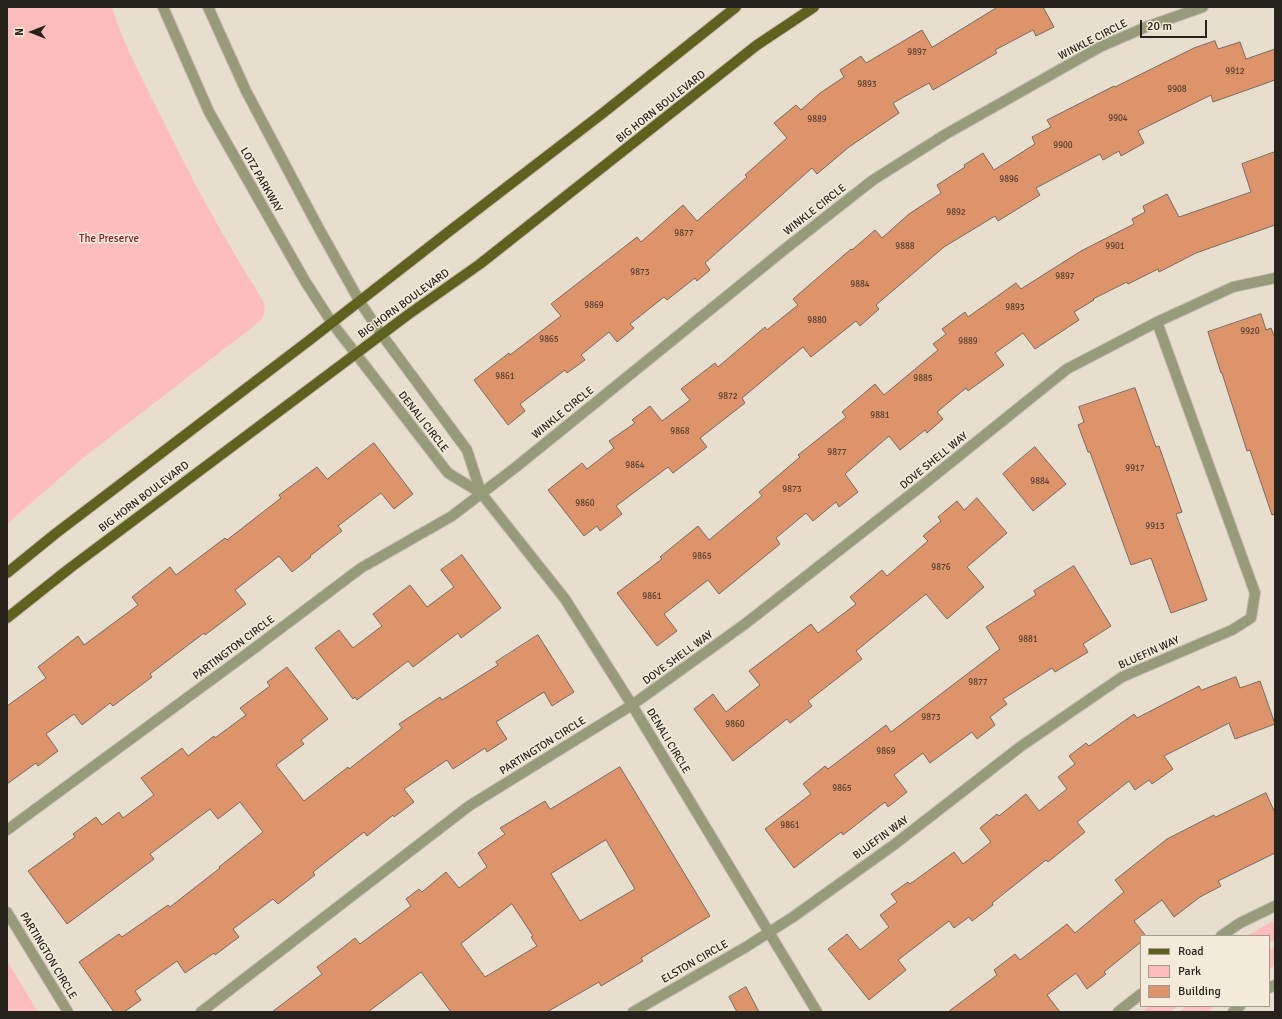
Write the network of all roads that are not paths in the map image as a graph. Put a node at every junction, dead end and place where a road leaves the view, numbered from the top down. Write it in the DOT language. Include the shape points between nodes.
graph roads {
  1 [pos="163,7"];
  2 [pos="208,7"];
  3 [pos="736,7"];
  4 [pos="814,7"];
  5 [pos="1203,7"];
  6 [pos="1275,278"];
  7 [pos="360,302"];
  8 [pos="1157,322"];
  9 [pos="332,323"];
  10 [pos="382,335"];
  11 [pos="356,354"];
  12 [pos="481,493"];
  13 [pos="7,573"];
  14 [pos="7,618"];
  15 [pos="632,705"];
  16 [pos="7,830"];
  17 [pos="1275,906"];
  18 [pos="7,912"];
  19 [pos="768,932"];
  20 [pos="1222,935"];
  21 [pos="1140,995"];
  22 [pos="68,1012"];
  23 [pos="201,1012"];
  24 [pos="633,1012"];
  25 [pos="817,1012"];
  26 [pos="1118,1012"];
  1 -- 9 [label="street, LOTZ PARKWAY" via="209,112 300,273"];
  2 -- 7 [label="street" via="246,91"];
  3 -- 7 [label="main road"];
  4 -- 10 [label="main road, BIG HORN BOULEVARD" via="757,45 480,264"];
  5 -- 12 [label="street, WINKLE CIRCLE" via="1100,47 946,134 873,180"];
  6 -- 8 [label="street, DOVE SHELL WAY" via="1233,287"];
  7 -- 9 [label="main road"];
  7 -- 10 [label="street"];
  8 -- 15 [label="street, DOVE SHELL WAY" via="1067,369 745,624"];
  8 -- 19 [label="street, BLUEFIN WAY" via="1255,593 1251,618 1232,630 1122,676 1020,747 895,844"];
  9 -- 11 [label="street, LOTZ PARKWAY"];
  9 -- 13 [label="main road"];
  10 -- 11 [label="main road, BIG HORN BOULEVARD"];
  10 -- 12 [label="street, DENALI CIRCLE" via="467,450"];
  11 -- 12 [label="street, DENALI CIRCLE" via="448,473"];
  11 -- 14 [label="main road, BIG HORN BOULEVARD"];
  12 -- 15 [label="street, DENALI CIRCLE" via="565,599"];
  12 -- 16 [label="street, PARTINGTON CIRCLE" via="446,520 361,568"];
  15 -- 19 [label="street, DENALI CIRCLE"];
  15 -- 23 [label="street, PARTINGTON CIRCLE" via="469,806"];
  17 -- 20 [label="street" via="1240,923"];
  18 -- 22 [label="street, PARTINGTON CIRCLE"];
  19 -- 24 [label="street, ELSTON CIRCLE"];
  19 -- 25 [label="street, DENALI CIRCLE"];
  21 -- 26 [label="street"];
}
